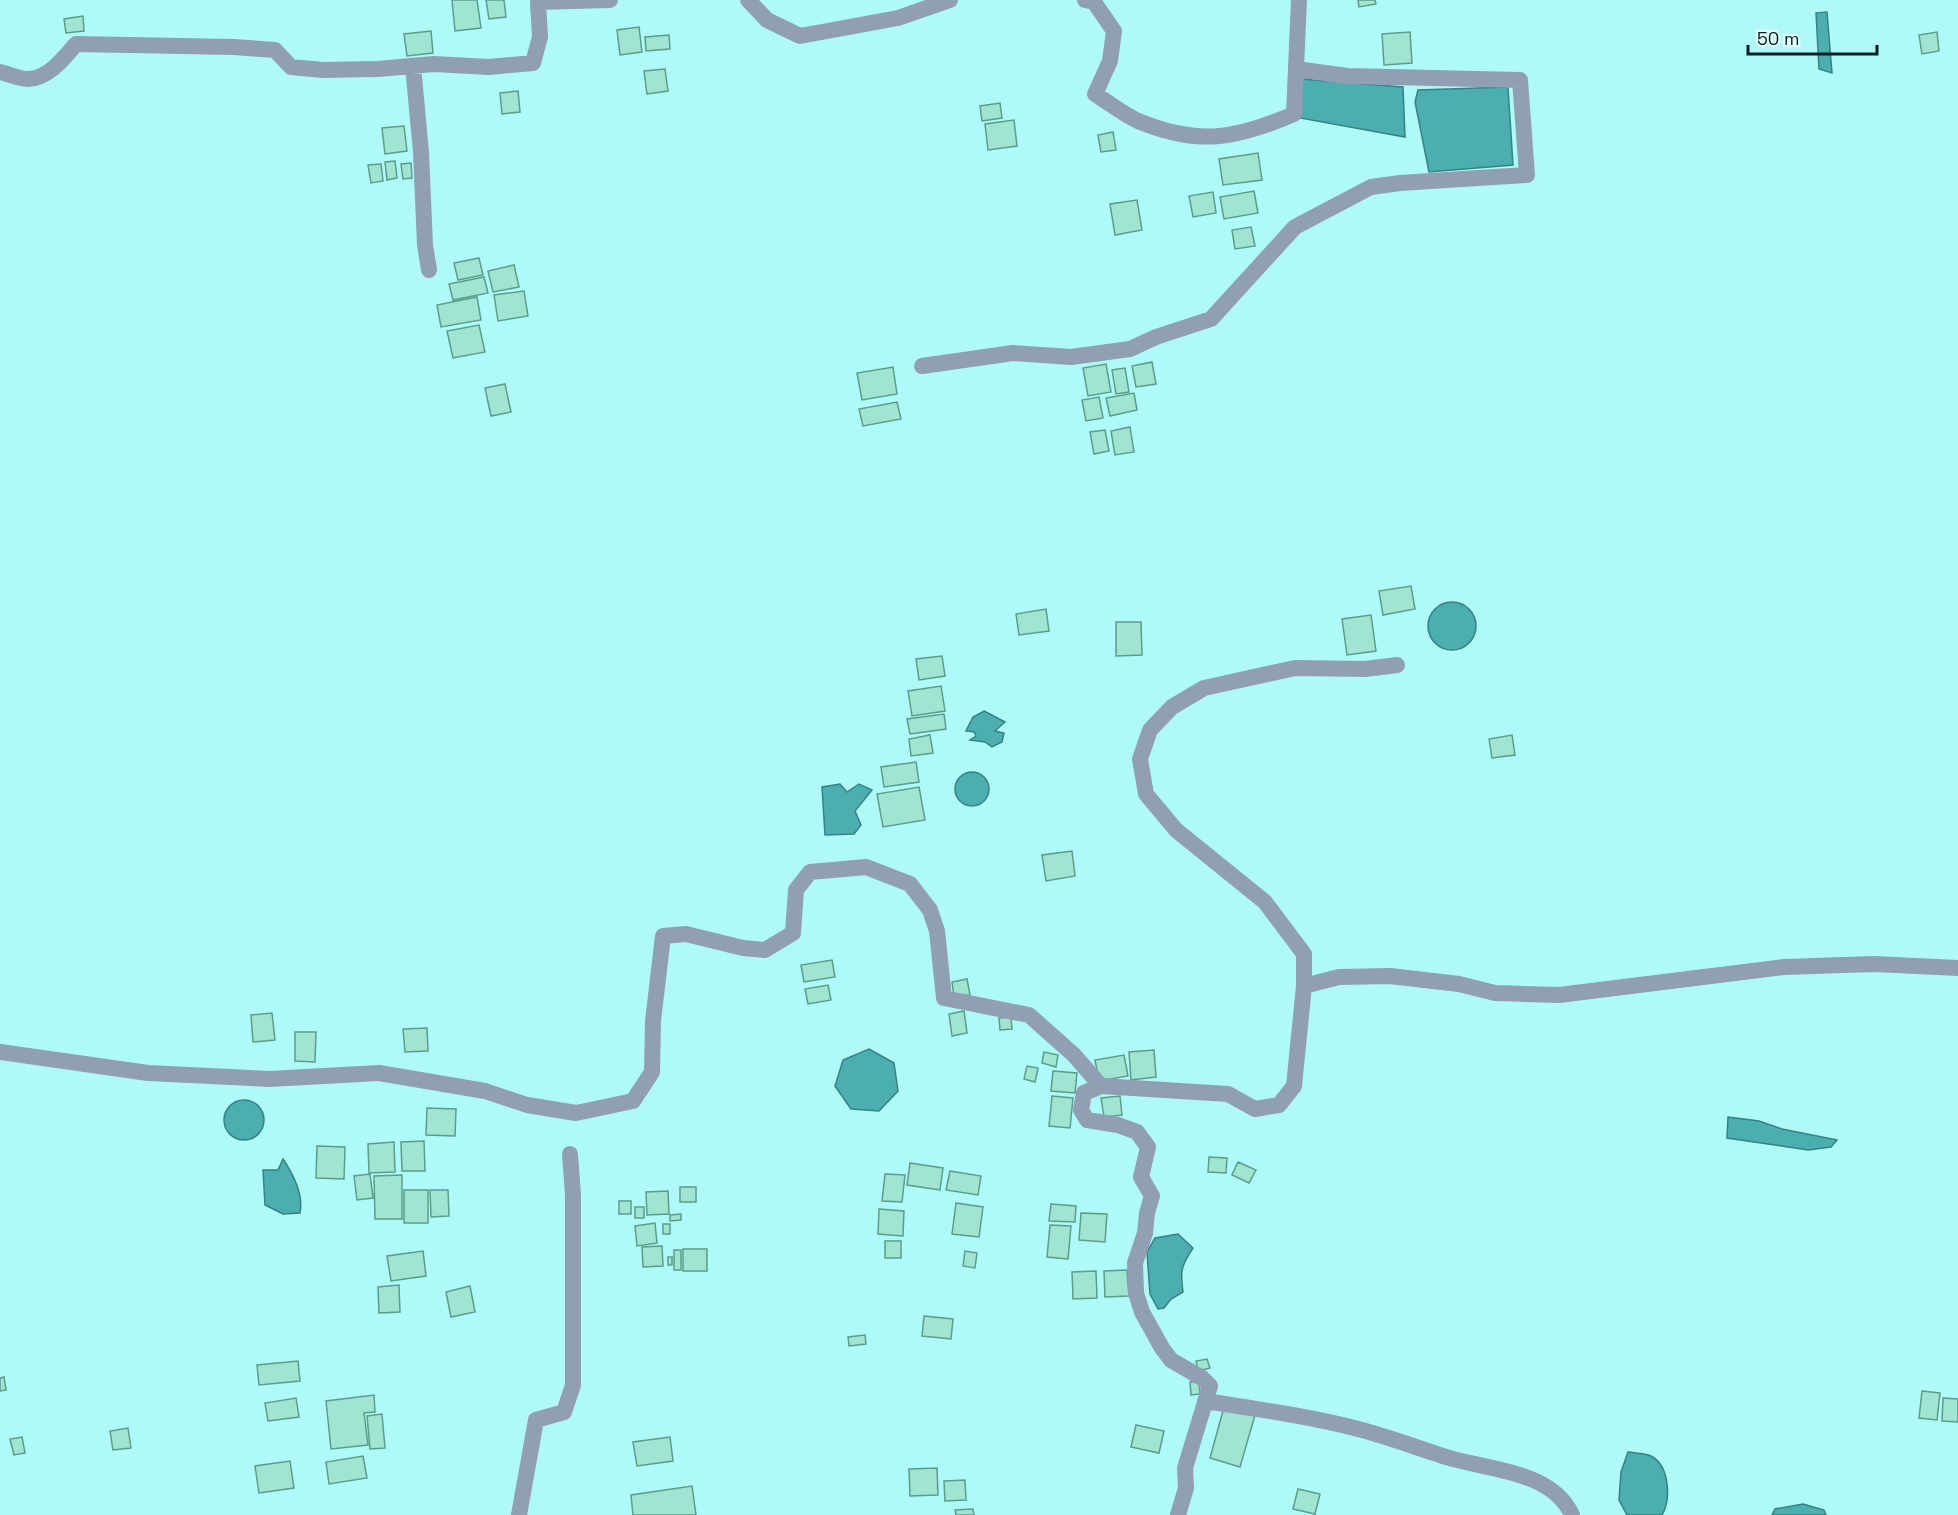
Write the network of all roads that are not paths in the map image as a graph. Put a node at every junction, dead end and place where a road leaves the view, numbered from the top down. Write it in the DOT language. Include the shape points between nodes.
graph roads {
  1 [pos="610,0"];
  2 [pos="748,0"];
  3 [pos="950,0"];
  4 [pos="1085,0"];
  5 [pos="1299,0"];
  6 [pos="413,66"];
  7 [pos="1296,69"];
  8 [pos="0,72"];
  9 [pos="429,270"];
  10 [pos="922,366"];
  11 [pos="1396,665"];
  12 [pos="1958,968"];
  13 [pos="1304,986"];
  14 [pos="0,1052"];
  15 [pos="1101,1086"];
  16 [pos="570,1154"];
  17 [pos="1205,1401"];
  18 [pos="519,1515"];
  19 [pos="1178,1515"];
  20 [pos="1572,1515"];
  1 -- 6 [label="street" via="538,2 540,37 533,63"];
  2 -- 3 [label="street" via="767,20 800,36 898,18"];
  4 -- 7 [label="street" via="1094,2 1114,31 1110,61 1095,94 1137,120 1182,135 1230,136 1257,130 1294,114"];
  5 -- 7 [label="street"];
  6 -- 8 [label="street" via="291,68 275,50 76,44 39,78"];
  6 -- 9 [label="street"];
  7 -- 10 [label="street" via="1358,76 1520,80 1527,175 1371,187 1295,227 1210,319 1130,349 1071,357 1013,353"];
  11 -- 13 [label="street" via="1365,669 1295,668 1204,688 1172,707 1149,730 1140,759 1146,794 1176,830 1265,902 1304,954"];
  12 -- 13 [label="street" via="1874,964 1784,967 1559,995 1495,993 1460,984 1390,976 1339,977"];
  13 -- 15 [label="street" via="1294,1086 1279,1105 1255,1109 1228,1094"];
  14 -- 15 [label="street" via="148,1073 269,1080 379,1073 485,1091 527,1105 576,1113 633,1101 652,1072 653,1021 663,936 686,934 765,950 793,933 795,890 810,872 866,867 910,884 930,910 937,931 944,998 1029,1015 1074,1055"];
  15 -- 17 [label="street" via="1084,1093 1081,1110 1087,1120 1137,1132 1148,1147 1141,1177 1152,1197 1135,1277 1142,1312 1171,1360 1210,1386"];
  16 -- 18 [label="street" via="573,1385 564,1412 536,1420"];
  17 -- 19 [label="street" via="1185,1468 1186,1488"];
  17 -- 20 [label="street" via="1357,1429 1441,1456 1497,1468 1532,1479 1556,1494"];
}
